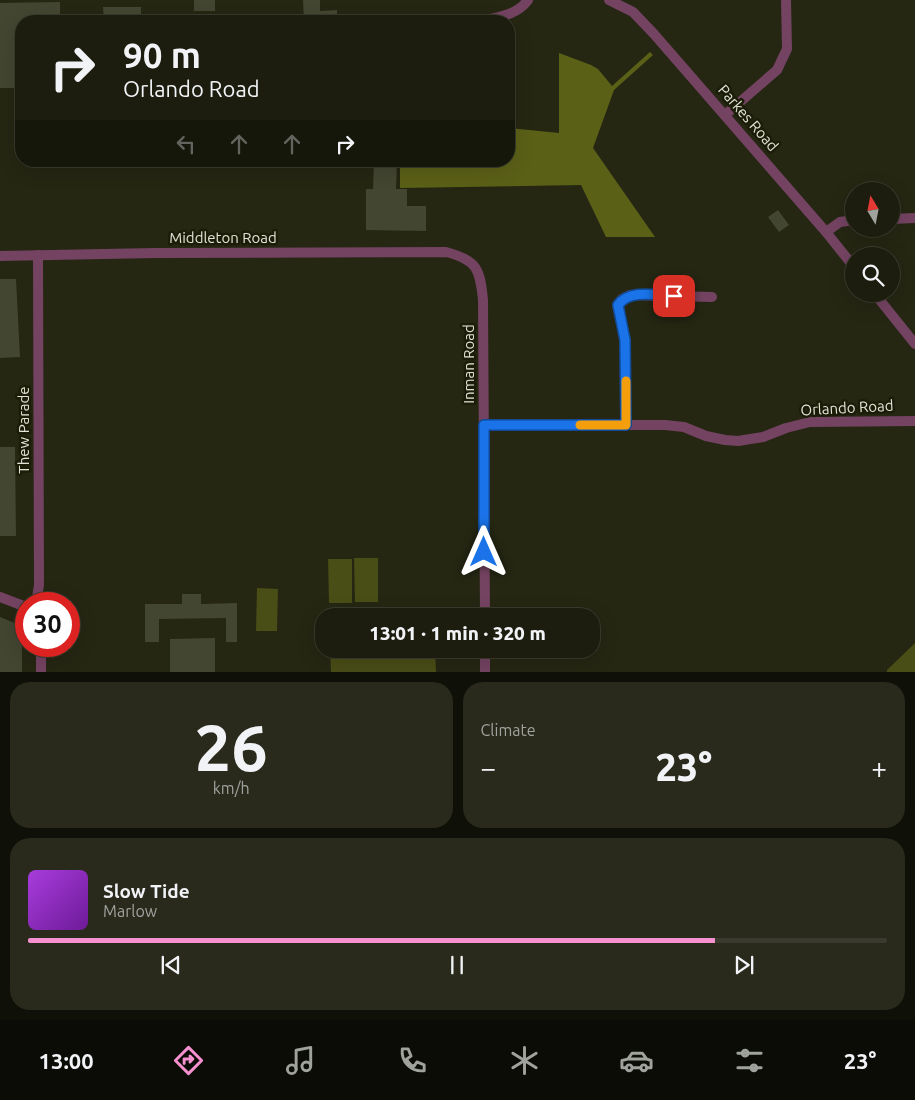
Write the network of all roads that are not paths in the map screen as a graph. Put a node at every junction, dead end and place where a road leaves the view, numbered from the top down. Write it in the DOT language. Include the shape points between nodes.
graph roads {
  1 [pos="528,0"];
  2 [pos="609,0"];
  3 [pos="786,0"];
  4 [pos="506,15"];
  5 [pos="725,115"];
  6 [pos="915,218"];
  7 [pos="900,219"];
  8 [pos="845,221"];
  9 [pos="826,232"];
  10 [pos="446,252"];
  11 [pos="38,255"];
  12 [pos="0,256"];
  13 [pos="845,256"];
  14 [pos="712,297"];
  15 [pos="881,302"];
  16 [pos="915,344"];
  17 [pos="915,421"];
  18 [pos="484,425"];
  19 [pos="626,425"];
  20 [pos="38,592"];
  21 [pos="0,597"];
  22 [pos="15,603"];
  23 [pos="485,608"];
  24 [pos="41,657"];
  25 [pos="485,658"];
  26 [pos="41,672"];
  27 [pos="485,672"];
  1 -- 4 [label="street" via="524,7"];
  2 -- 5 [label="street, Parkes Road" via="638,17"];
  3 -- 5 [label="street" via="787,49 777,70"];
  5 -- 9 [label="street, Parkes Road"];
  6 -- 7 [label="street"];
  8 -- 9 [label="street"];
  9 -- 13 [label="street, Parkes Road"];
  10 -- 11 [label="street, Middleton Road"];
  10 -- 18 [label="street, Inman Road" via="470,262 481,278"];
  11 -- 12 [label="street, Middleton Road"];
  11 -- 20 [label="street, Thew Parade"];
  14 -- 19 [label="street" via="630,295 622,299 618,305 625,340"];
  15 -- 16 [label="street"];
  17 -- 19 [label="street, Orlando Road" via="810,422 763,437 738,441 706,436 684,427"];
  18 -- 19 [label="street, Orlando Road"];
  18 -- 23 [label="street, Inman Road"];
  21 -- 22 [label="street"];
  24 -- 26 [label="street"];
  25 -- 27 [label="street"];
}
